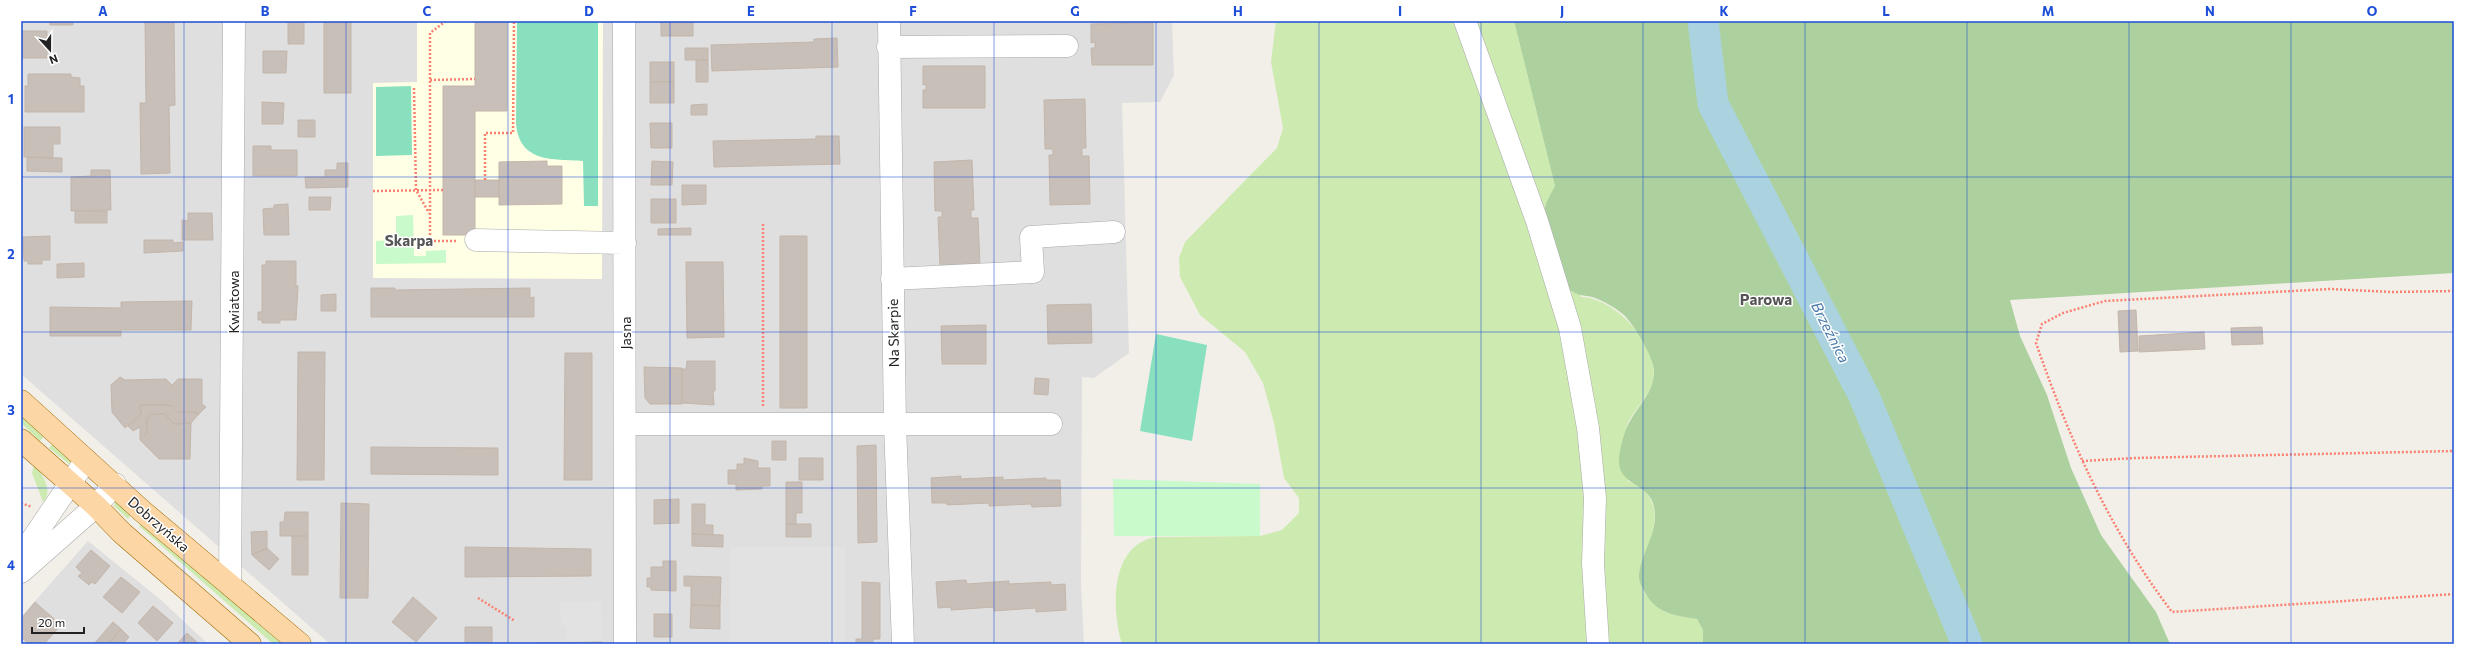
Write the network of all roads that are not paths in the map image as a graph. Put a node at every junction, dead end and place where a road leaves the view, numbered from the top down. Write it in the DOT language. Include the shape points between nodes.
graph roads {
  1 [pos="234,21"];
  2 [pos="624,21"];
  3 [pos="889,21"];
  4 [pos="1465,21"];
  5 [pos="1067,46"];
  6 [pos="888,47"];
  7 [pos="1114,232"];
  8 [pos="476,240"];
  9 [pos="625,244"];
  10 [pos="892,279"];
  11 [pos="21,401"];
  12 [pos="626,424"];
  13 [pos="895,424"];
  14 [pos="1051,424"];
  15 [pos="21,440"];
  16 [pos="86,460"];
  17 [pos="70,483"];
  18 [pos="115,484"];
  19 [pos="96,506"];
  20 [pos="21,556"];
  21 [pos="21,572"];
  22 [pos="230,583"];
  23 [pos="250,644"];
  24 [pos="300,644"];
  25 [pos="625,644"];
  26 [pos="903,644"];
  27 [pos="1598,644"];
  1 -- 22 [label="street, Kwiatowa"];
  2 -- 9 [label="street, Jasna"];
  3 -- 6 [label="street, Na Skarpie"];
  4 -- 27 [label="street" via="1537,221 1570,328 1588,428 1594,482 1593,563"];
  5 -- 6 [label="street"];
  6 -- 10 [label="street, Na Skarpie"];
  7 -- 10 [label="street" via="1032,237 1033,272"];
  8 -- 9 [label="street"];
  9 -- 12 [label="street, Jasna"];
  10 -- 13 [label="street, Na Skarpie"];
  11 -- 16 [label="main road, Dobrzyńska"];
  12 -- 13 [label="street"];
  12 -- 25 [label="street, Jasna"];
  13 -- 14 [label="street"];
  13 -- 26 [label="street, Na Skarpie"];
  15 -- 17 [label="main road"];
  16 -- 17 [label="street"];
  16 -- 18 [label="main road, Dobrzyńska"];
  17 -- 19 [label="main road"];
  17 -- 20 [label="street"];
  18 -- 19 [label="street"];
  18 -- 22 [label="main road, Dobrzyńska" via="142,511"];
  19 -- 21 [label="street"];
  19 -- 23 [label="main road" via="122,533"];
  22 -- 24 [label="main road, Dobrzyńska"];
}
